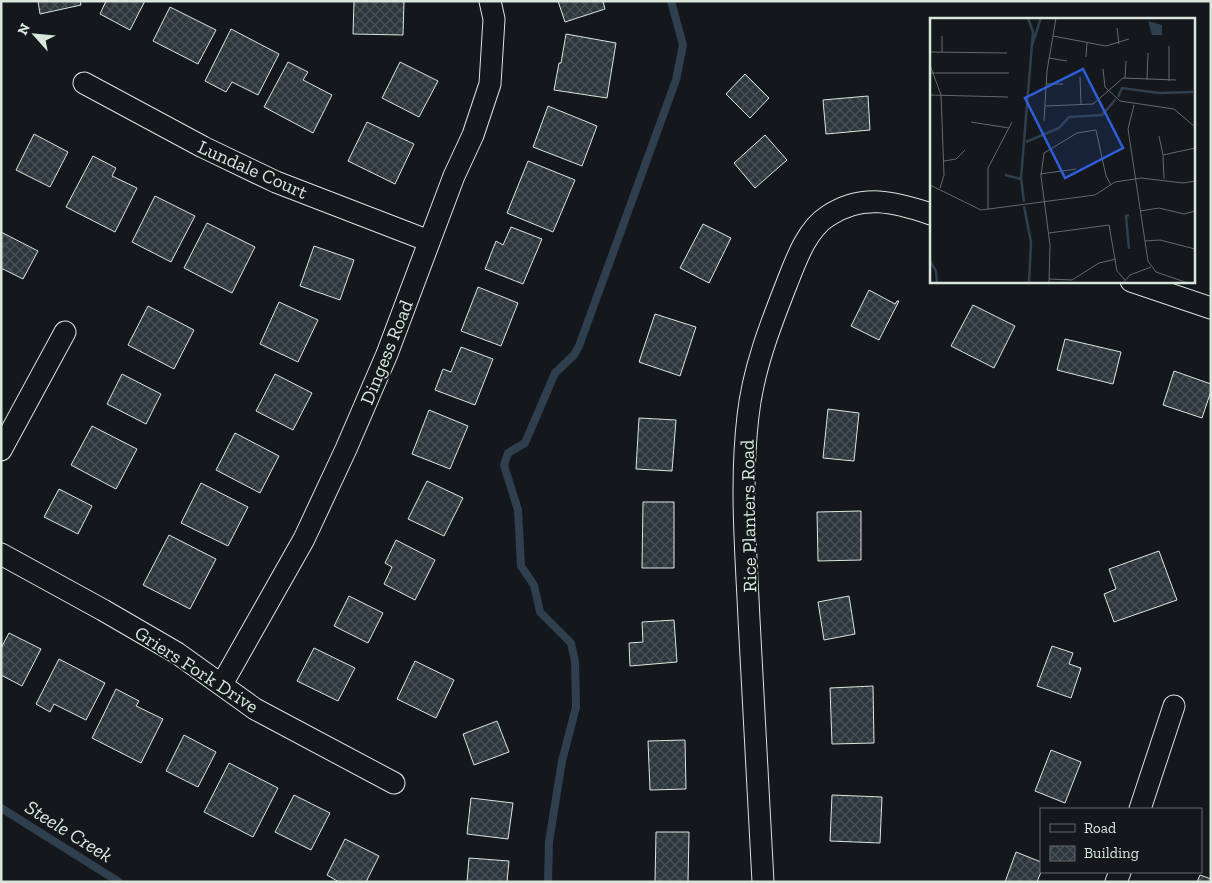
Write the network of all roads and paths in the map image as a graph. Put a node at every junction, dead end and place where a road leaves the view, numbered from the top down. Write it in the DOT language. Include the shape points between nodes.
graph roads {
  1 [pos="490,1"];
  2 [pos="84,83"];
  3 [pos="930,214"];
  4 [pos="429,241"];
  5 [pos="1134,282"];
  6 [pos="1211,308"];
  7 [pos="65,332"];
  8 [pos="1,450"];
  9 [pos="1,554"];
  10 [pos="222,684"];
  11 [pos="1174,706"];
  12 [pos="394,783"];
  13 [pos="1140,808"];
  14 [pos="763,882"];
  1 -- 4 [label="street, Dingess Road" via="494,19 490,84 473,135"];
  2 -- 4 [label="street, Lundale Court" via="276,182"];
  3 -- 14 [label="street, Rice Planters Road" via="881,201 847,206 827,216 812,231 792,268 758,366 748,414 744,469"];
  4 -- 10 [label="street, Dingess Road" via="342,458 304,539"];
  5 -- 6 [label="street"];
  7 -- 8 [label="street"];
  9 -- 10 [label="street, Griers Fork Drive" via="177,653"];
  10 -- 12 [label="street, Griers Fork Drive" via="255,709"];
  11 -- 13 [label="street"];
}
